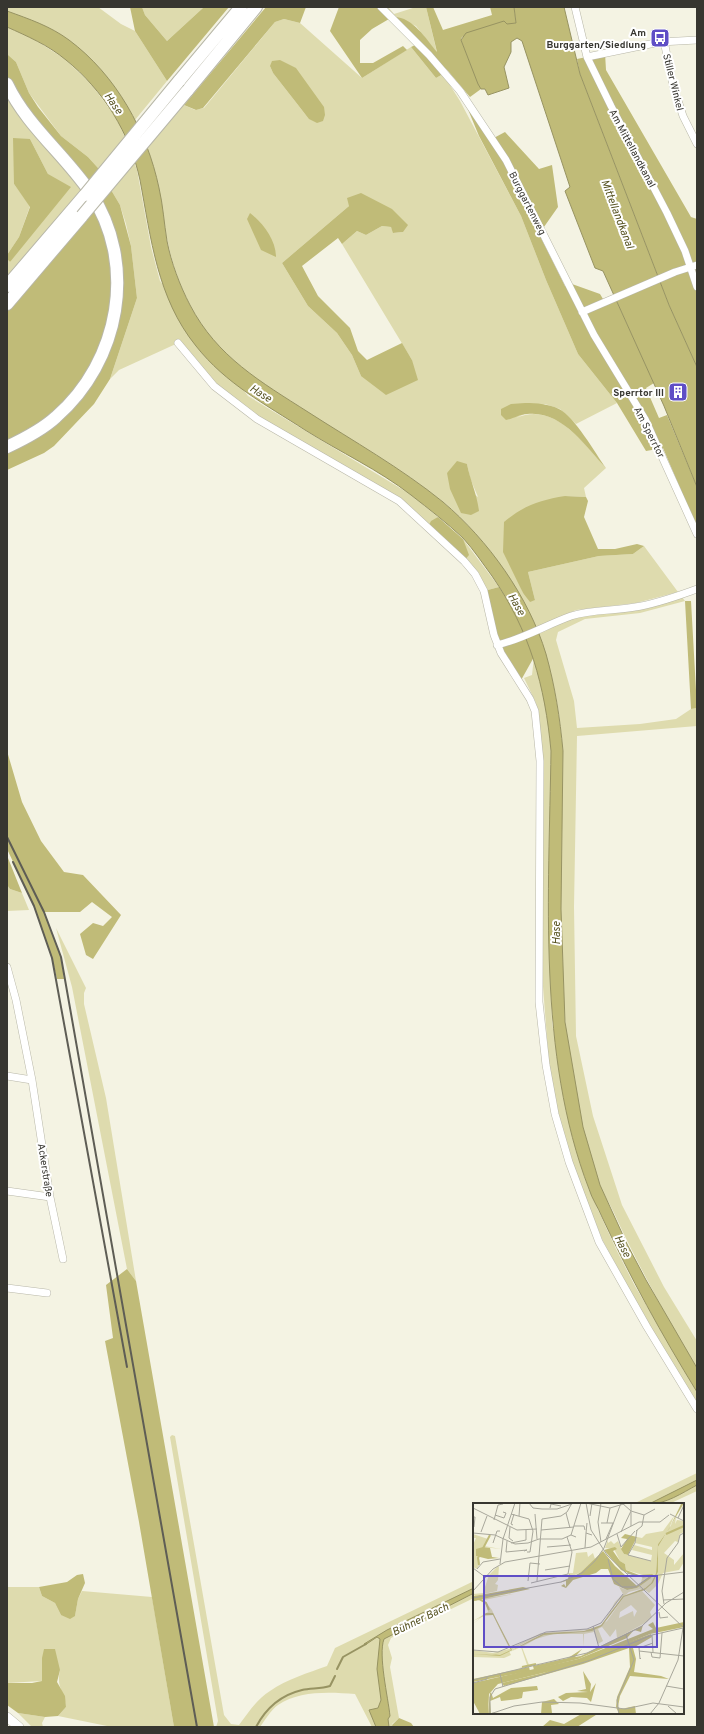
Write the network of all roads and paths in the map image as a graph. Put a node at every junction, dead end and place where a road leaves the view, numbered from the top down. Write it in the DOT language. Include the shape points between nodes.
graph roads {
  1 [pos="240,7"];
  2 [pos="256,7"];
  3 [pos="381,7"];
  4 [pos="575,7"];
  5 [pos="697,40"];
  6 [pos="664,41"];
  7 [pos="586,57"];
  8 [pos="7,84"];
  9 [pos="697,144"];
  10 [pos="78,212"];
  11 [pos="694,267"];
  12 [pos="7,286"];
  13 [pos="697,287"];
  14 [pos="7,304"];
  15 [pos="582,312"];
  16 [pos="178,343"];
  17 [pos="7,447"];
  18 [pos="697,534"];
  19 [pos="697,589"];
  20 [pos="497,644"];
  21 [pos="7,967"];
  22 [pos="7,1076"];
  23 [pos="32,1080"];
  24 [pos="7,1191"];
  25 [pos="50,1197"];
  26 [pos="64,1259"];
  27 [pos="7,1288"];
  28 [pos="47,1293"];
  29 [pos="697,1409"];
  30 [pos="7,1717"];
  31 [pos="19,1727"];
  1 -- 10 [label="highway, bridge"];
  2 -- 10 [label="highway, bridge" via="186,91"];
  3 -- 15 [label="street, Burggartenweg" via="465,96 521,188"];
  4 -- 7 [label="street, Am Mittellandkanal"];
  5 -- 6 [label="street"];
  6 -- 7 [label="street"];
  6 -- 9 [label="street, Stiller Winkel" via="673,85 683,116"];
  7 -- 11 [label="street, Am Mittellandkanal"];
  8 -- 17 [label="highway" via="27,117 95,201 105,220 112,243 116,286 111,333 94,373 71,404 55,418 36,432"];
  10 -- 12 [label="highway"];
  10 -- 14 [label="highway"];
  11 -- 13 [label="street, Am Mittellandkanal"];
  11 -- 15 [label="street" via="675,272"];
  15 -- 18 [label="street, Am Sperrtor" via="648,426"];
  16 -- 20 [label="street" via="214,386 257,419 399,501 438,535 475,574 484,591"];
  19 -- 20 [label="street" via="636,607 579,614 520,638"];
  20 -- 29 [label="street" via="530,699 537,725 540,761 539,1002 555,1114 569,1162 599,1242"];
  21 -- 23 [label="street, Ackerstraße"];
  22 -- 23 [label="street"];
  23 -- 25 [label="street, Ackerstraße"];
  24 -- 25 [label="street"];
  25 -- 26 [label="street, Ackerstraße"];
  27 -- 28 [label="street"];
  30 -- 31 [label="main road"];
}
